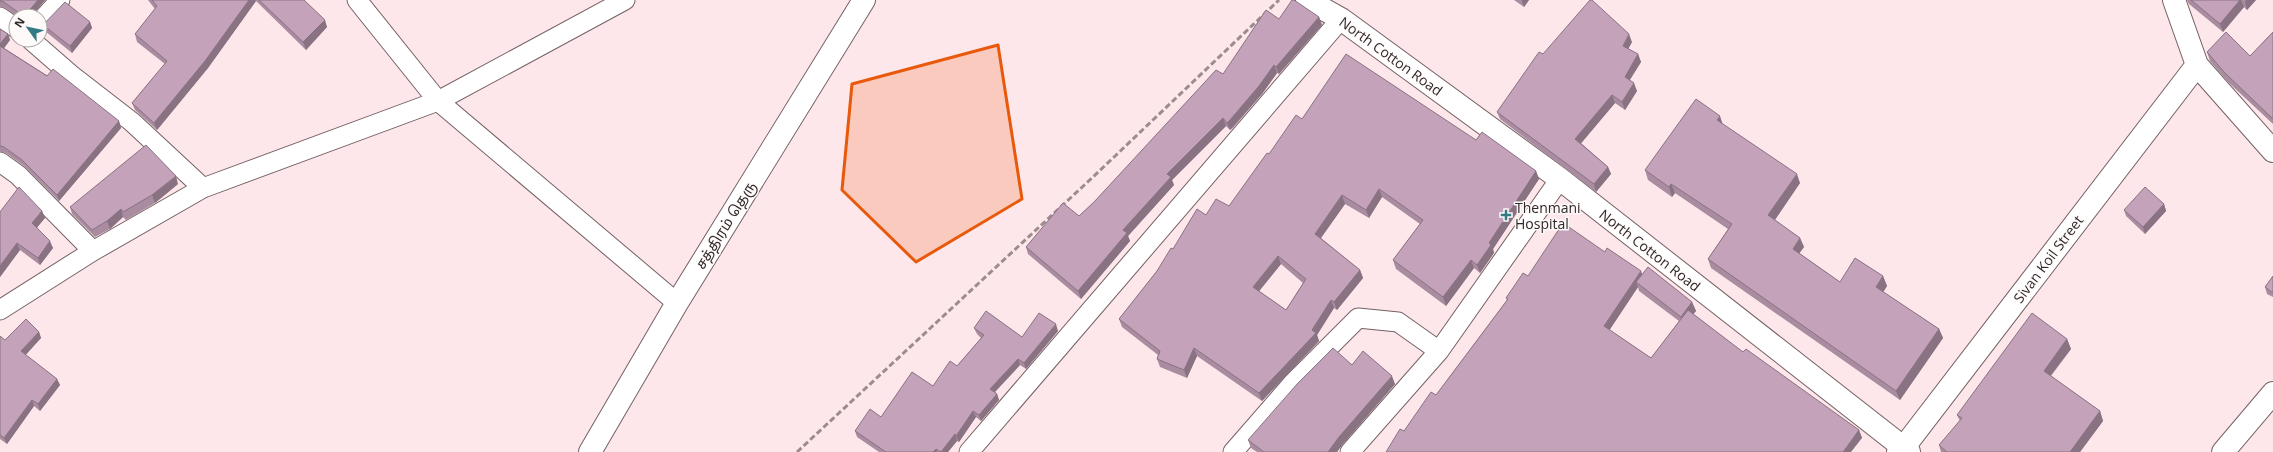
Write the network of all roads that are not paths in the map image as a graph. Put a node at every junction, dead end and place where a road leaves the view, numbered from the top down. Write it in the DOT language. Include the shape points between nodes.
graph roads {
  1 [pos="60,0"];
  2 [pos="357,0"];
  3 [pos="625,0"];
  4 [pos="864,0"];
  5 [pos="1307,0"];
  6 [pos="2174,0"];
  7 [pos="48,13"];
  8 [pos="1341,19"];
  9 [pos="40,48"];
  10 [pos="2197,65"];
  11 [pos="438,101"];
  12 [pos="2273,150"];
  13 [pos="0,162"];
  14 [pos="1560,179"];
  15 [pos="202,188"];
  16 [pos="93,251"];
  17 [pos="677,303"];
  18 [pos="0,310"];
  19 [pos="1439,351"];
  20 [pos="2273,393"];
  21 [pos="1903,450"];
  22 [pos="590,452"];
  23 [pos="969,452"];
  24 [pos="1233,452"];
  25 [pos="1350,452"];
  26 [pos="2223,452"];
  1 -- 7 [label="street"];
  2 -- 11 [label="street"];
  3 -- 11 [label="street"];
  4 -- 17 [label="street, சத்திரம் தெரு"];
  5 -- 8 [label="street, North Cotton Road"];
  6 -- 10 [label="street"];
  8 -- 14 [label="street, North Cotton Road"];
  8 -- 23 [label="street"];
  9 -- 15 [label="street" via="132,122"];
  10 -- 12 [label="street"];
  10 -- 21 [label="street, Sivan Koil Street"];
  11 -- 15 [label="street"];
  11 -- 17 [label="street"];
  13 -- 16 [label="street" via="18,175"];
  14 -- 19 [label="street"];
  14 -- 21 [label="street, North Cotton Road"];
  15 -- 16 [label="street"];
  16 -- 18 [label="street"];
  17 -- 22 [label="street, சத்திரம் தெரு"];
  19 -- 24 [label="street" via="1398,322 1358,318 1293,382"];
  19 -- 25 [label="street"];
  20 -- 26 [label="street"];
}
